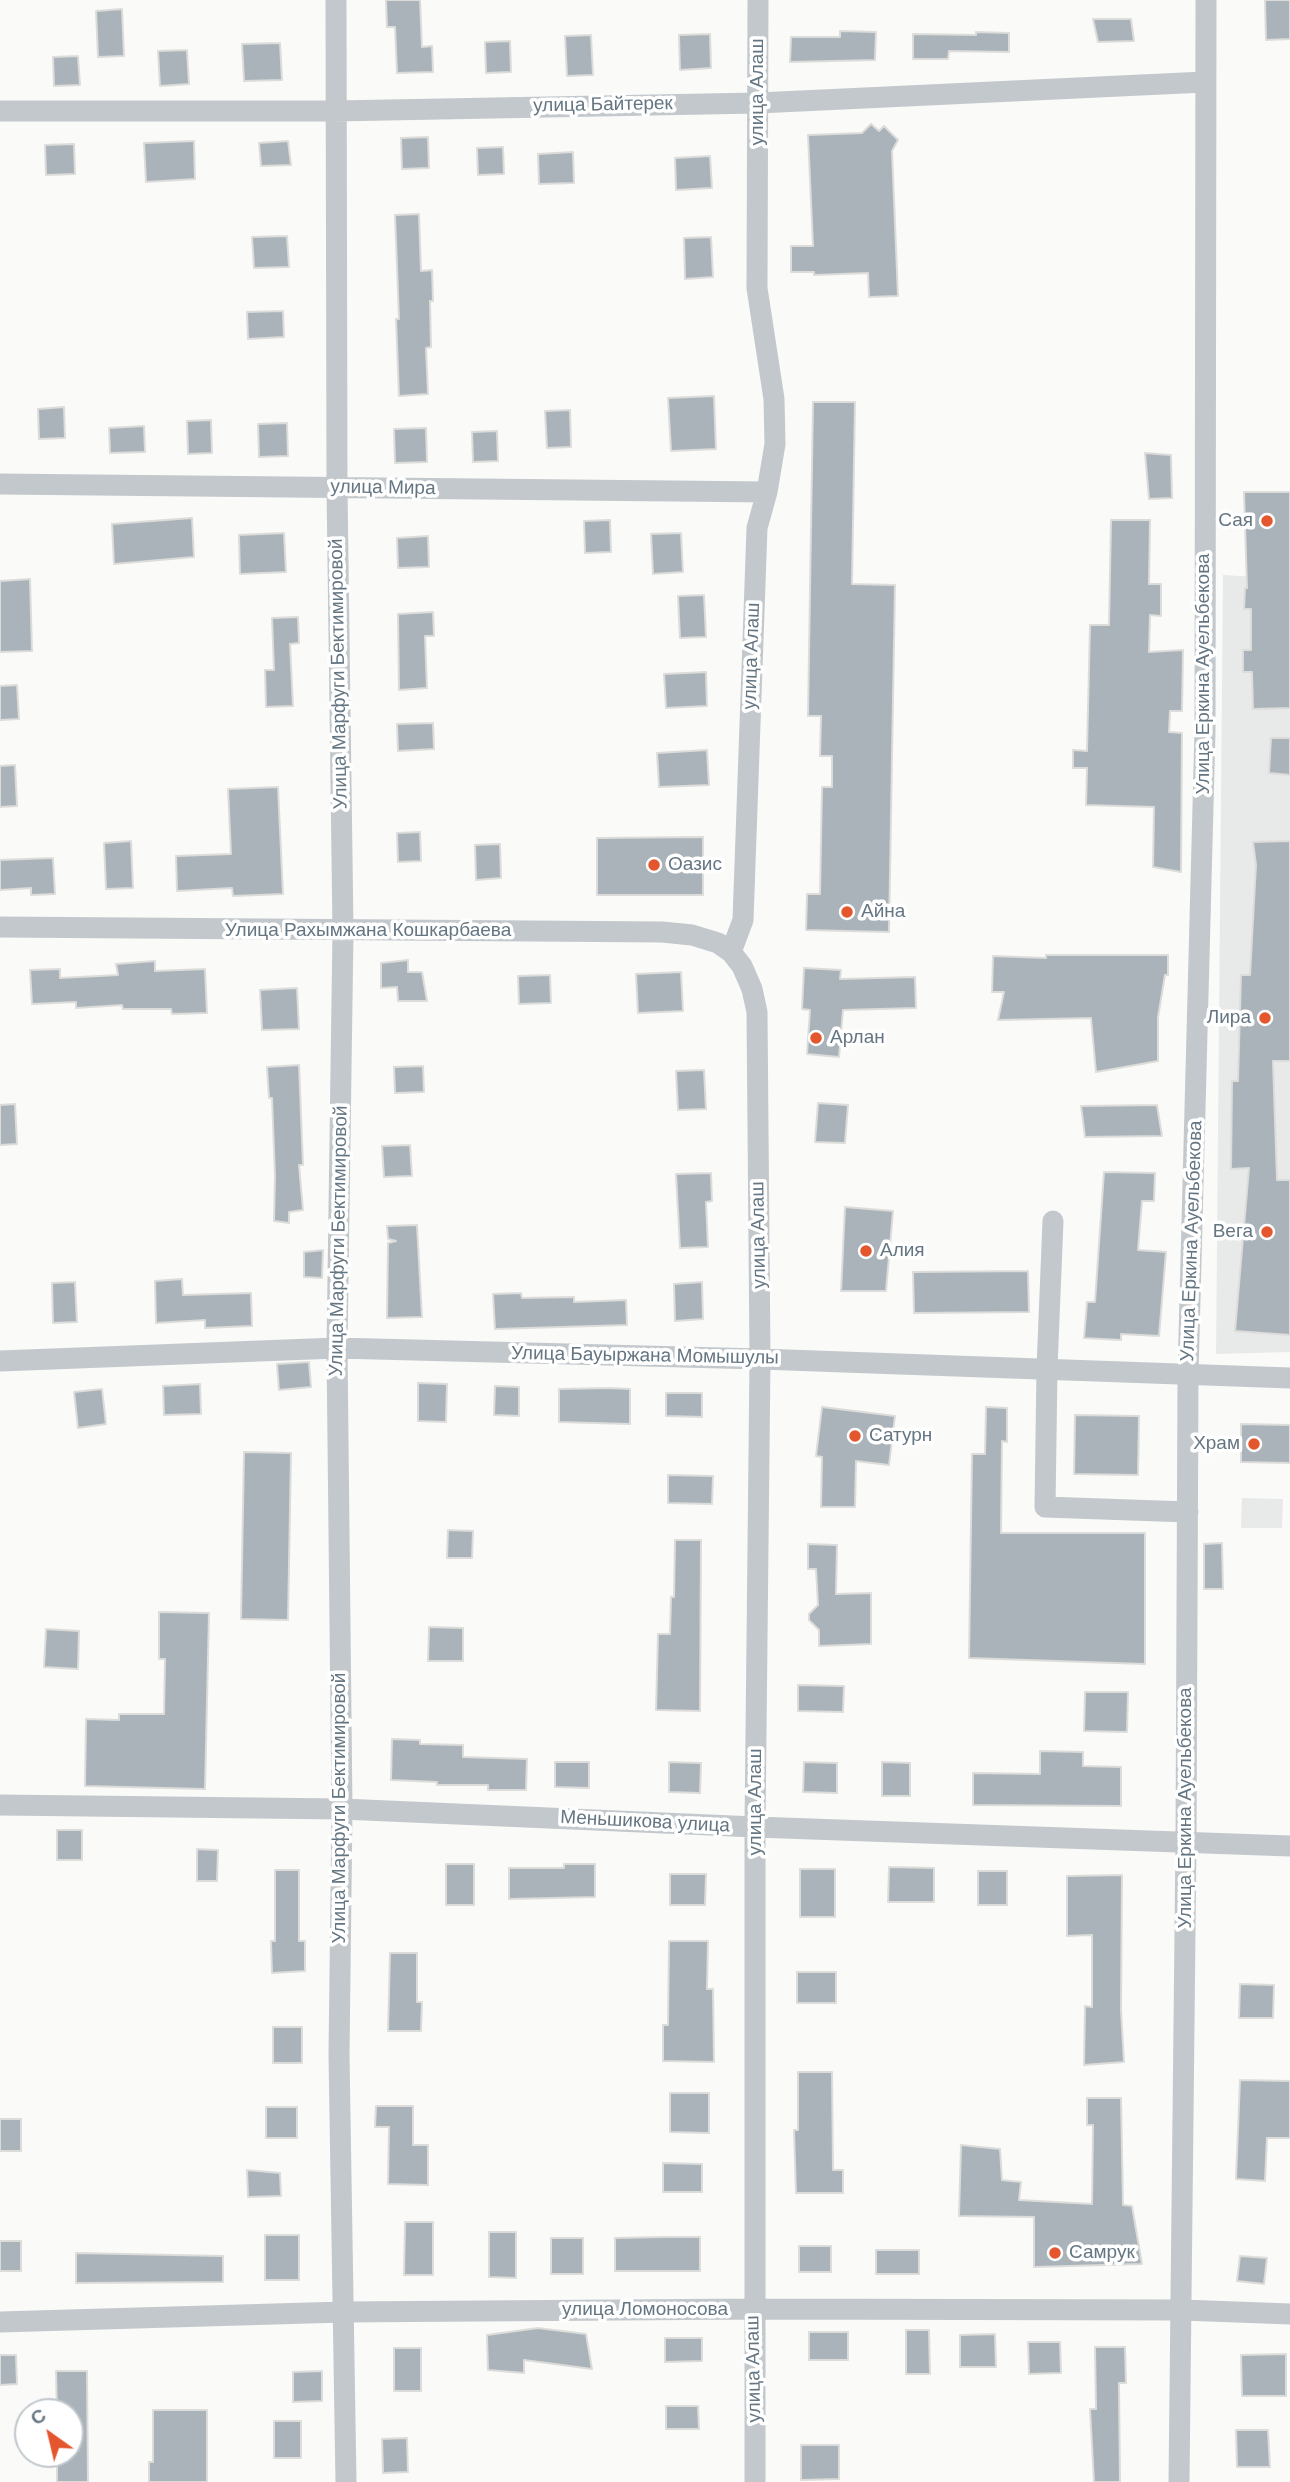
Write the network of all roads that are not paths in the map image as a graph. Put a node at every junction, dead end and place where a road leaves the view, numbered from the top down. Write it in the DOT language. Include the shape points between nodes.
graph roads {
  1 [pos="336,0"];
  2 [pos="758,0"];
  3 [pos="1206,0"];
  4 [pos="1205,82"];
  5 [pos="758,103"];
  6 [pos="0,111"];
  7 [pos="335,111"];
  8 [pos="0,484"];
  9 [pos="337,488"];
  10 [pos="732,492"];
  11 [pos="767,492"];
  12 [pos="757,527"];
  13 [pos="0,928"];
  14 [pos="343,931"];
  15 [pos="731,952"];
  16 [pos="1053,1221"];
  17 [pos="337,1348"];
  18 [pos="760,1359"];
  19 [pos="0,1361"];
  20 [pos="1047,1368"];
  21 [pos="1188,1374"];
  22 [pos="1290,1378"];
  23 [pos="1188,1512"];
  24 [pos="0,1805"];
  25 [pos="342,1809"];
  26 [pos="755,1828"];
  27 [pos="1186,1841"];
  28 [pos="1290,1846"];
  29 [pos="754,2309"];
  30 [pos="1182,2310"];
  31 [pos="343,2312"];
  32 [pos="1290,2314"];
  33 [pos="0,2322"];
  34 [pos="346,2482"];
  35 [pos="755,2482"];
  36 [pos="1179,2482"];
  1 -- 7 [label="street, Улица Марфуги Бектимировой"];
  2 -- 5 [label="street, улица Алаш"];
  3 -- 4 [label="street, Улица Еркина Ауельбекова"];
  4 -- 5 [label="street, улица Байтерек"];
  4 -- 21 [label="street, Улица Еркина Ауельбекова" via="1205,730"];
  5 -- 7 [label="street, улица Байтерек"];
  5 -- 11 [label="street, улица Алаш" via="757,288 774,399 775,444"];
  6 -- 7 [label="street, улица Байтерек"];
  7 -- 9 [label="street, Улица Марфуги Бектимировой"];
  8 -- 9 [label="street, улица Мира"];
  9 -- 10 [label="street, улица Мира"];
  9 -- 14 [label="street, Улица Марфуги Бектимировой"];
  10 -- 11 [label="street, улица Мира"];
  10 -- 12 [label="street" via="745,504"];
  11 -- 12 [label="street, улица Алаш"];
  12 -- 15 [label="street, улица Алаш" via="743,919"];
  13 -- 14 [label="street, Улица Рахымжана Кошкарбаева"];
  14 -- 15 [label="street, Улица Рахымжана Кошкарбаева" via="662,932 692,935"];
  14 -- 17 [label="street, Улица Марфуги Бектимировой"];
  15 -- 18 [label="street, улица Алаш" via="752,989 757,1012"];
  16 -- 20 [label="street"];
  17 -- 18 [label="street, Улица Бауыржана Момышулы"];
  17 -- 19 [label="street, Улица Бауыржана Момышулы"];
  17 -- 25 [label="street, Улица Марфуги Бектимировой"];
  18 -- 20 [label="street, Улица Бауыржана Момышулы"];
  18 -- 26 [label="street, улица Алаш"];
  20 -- 21 [label="street, Улица Бауыржана Момышулы"];
  20 -- 23 [label="street" via="1045,1507"];
  21 -- 22 [label="street, Улица Бауыржана Момышулы"];
  21 -- 23 [label="street, Улица Еркина Ауельбекова"];
  23 -- 27 [label="street, Улица Еркина Ауельбекова"];
  24 -- 25 [label="street, Меньшикова улица"];
  25 -- 26 [label="street, Меньшикова улица"];
  25 -- 31 [label="street, Улица Марфуги Бектимировой"];
  26 -- 27 [label="street, Меньшикова улица"];
  26 -- 29 [label="street, улица Алаш"];
  27 -- 28 [label="street, Меньшикова улица"];
  27 -- 30 [label="street, Улица Еркина Ауельбекова"];
  29 -- 30 [label="street, улица Ломоносова"];
  29 -- 31 [label="street, улица Ломоносова"];
  29 -- 35 [label="street, улица Алаш"];
  30 -- 32 [label="street, улица Ломоносова"];
  30 -- 36 [label="street, Улица Еркина Ауельбекова"];
  31 -- 33 [label="street, улица Ломоносова"];
  31 -- 34 [label="street, Улица Марфуги Бектимировой"];
}
